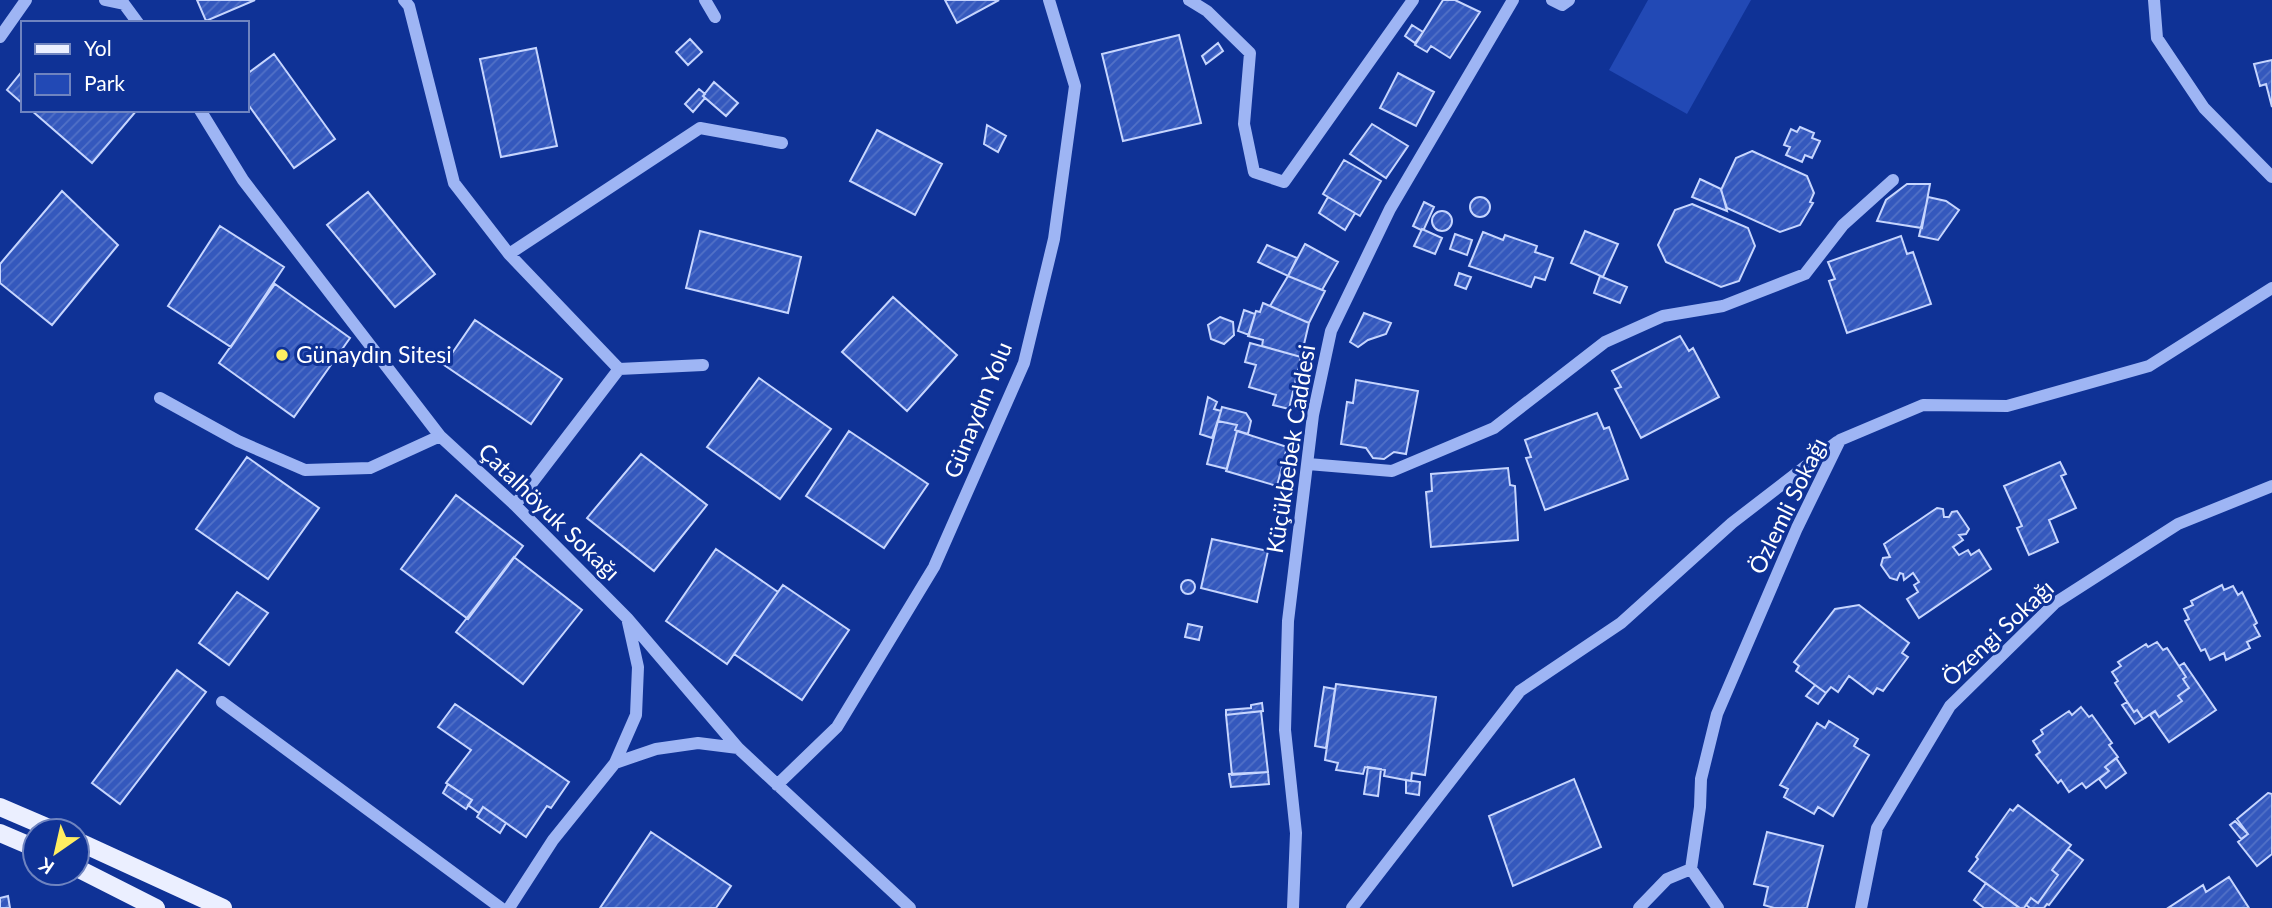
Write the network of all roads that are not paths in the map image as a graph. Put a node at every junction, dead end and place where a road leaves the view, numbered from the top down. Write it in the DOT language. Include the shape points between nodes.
graph roads {
  1 [pos="26,0"];
  2 [pos="105,0"];
  3 [pos="404,0"];
  4 [pos="705,0"];
  5 [pos="1049,0"];
  6 [pos="1189,0"];
  7 [pos="1413,0"];
  8 [pos="1513,0"];
  9 [pos="1552,0"];
  10 [pos="1569,0"];
  11 [pos="2154,0"];
  12 [pos="122,2"];
  13 [pos="715,17"];
  14 [pos="136,21"];
  15 [pos="0,37"];
  16 [pos="201,112"];
  17 [pos="782,144"];
  18 [pos="2272,177"];
  19 [pos="1893,180"];
  20 [pos="509,254"];
  21 [pos="2272,288"];
  22 [pos="703,365"];
  23 [pos="620,369"];
  24 [pos="160,398"];
  25 [pos="440,436"];
  26 [pos="1840,440"];
  27 [pos="1308,464"];
  28 [pos="2272,486"];
  29 [pos="515,505"];
  30 [pos="627,618"];
  31 [pos="222,702"];
  32 [pos="738,748"];
  33 [pos="615,763"];
  34 [pos="776,785"];
  35 [pos="0,807"];
  36 [pos="23,817"];
  37 [pos="0,833"];
  38 [pos="21,842"];
  39 [pos="91,847"];
  40 [pos="1691,869"];
  41 [pos="91,875"];
  42 [pos="156,908"];
  43 [pos="223,908"];
  44 [pos="501,908"];
  45 [pos="509,908"];
  46 [pos="910,908"];
  47 [pos="1293,908"];
  48 [pos="1352,908"];
  49 [pos="1639,908"];
  50 [pos="1718,908"];
  51 [pos="1861,908"];
  1 -- 15 [label="street"];
  2 -- 12 [label="street"];
  3 -- 20 [label="street" via="454,183"];
  4 -- 13 [label="street"];
  5 -- 34 [label="street, Günaydın Yolu" via="1075,86 1054,239 1024,363 934,566 836,727"];
  6 -- 7 [label="street" via="1251,53 1244,124 1254,172 1284,183"];
  8 -- 27 [label="street, Küçükbebek Caddesi" via="1390,209 1331,331"];
  9 -- 10 [label="street" via="1562,5"];
  11 -- 18 [label="street" via="2157,38 2204,108"];
  12 -- 14 [label="street"];
  16 -- 25 [label="street, Çatalhöyuk Sokağı" via="243,180"];
  17 -- 20 [label="street" via="699,128"];
  19 -- 27 [label="street" via="1843,225 1805,274 1723,306 1663,316 1605,342 1494,428 1392,471"];
  20 -- 23 [label="street"];
  21 -- 26 [label="street, Özlemli Sokağı" via="2149,366 2007,406 1923,405"];
  22 -- 23 [label="street"];
  23 -- 29 [label="street"];
  24 -- 25 [label="street" via="238,441 305,470 370,468"];
  25 -- 29 [label="street, Çatalhöyuk Sokağı"];
  26 -- 40 [label="street, Özlemli Sokağı" via="1717,714 1701,779"];
  26 -- 48 [label="street" via="1732,523 1621,623 1520,691"];
  27 -- 47 [label="street, Küçükbebek Caddesi" via="1288,621 1285,730 1296,834"];
  28 -- 51 [label="street, Özengi Sokağı" via="2178,524 2055,603 1950,706 1877,828"];
  29 -- 30 [label="street, Çatalhöyuk Sokağı"];
  30 -- 32 [label="street, Çatalhöyuk Sokağı"];
  30 -- 33 [label="street" via="638,667 636,715"];
  31 -- 44 [label="street"];
  32 -- 33 [label="street" via="698,743 656,749"];
  32 -- 34 [label="street, Çatalhöyuk Sokağı"];
  33 -- 45 [label="street" via="554,840"];
  34 -- 46 [label="street, Çatalhöyuk Sokağı"];
  35 -- 36 [label="main road"];
  37 -- 38 [label="main road"];
  39 -- 43 [label="main road"];
  40 -- 49 [label="street" via="1667,879"];
  40 -- 50 [label="street"];
  41 -- 42 [label="main road"];
}
